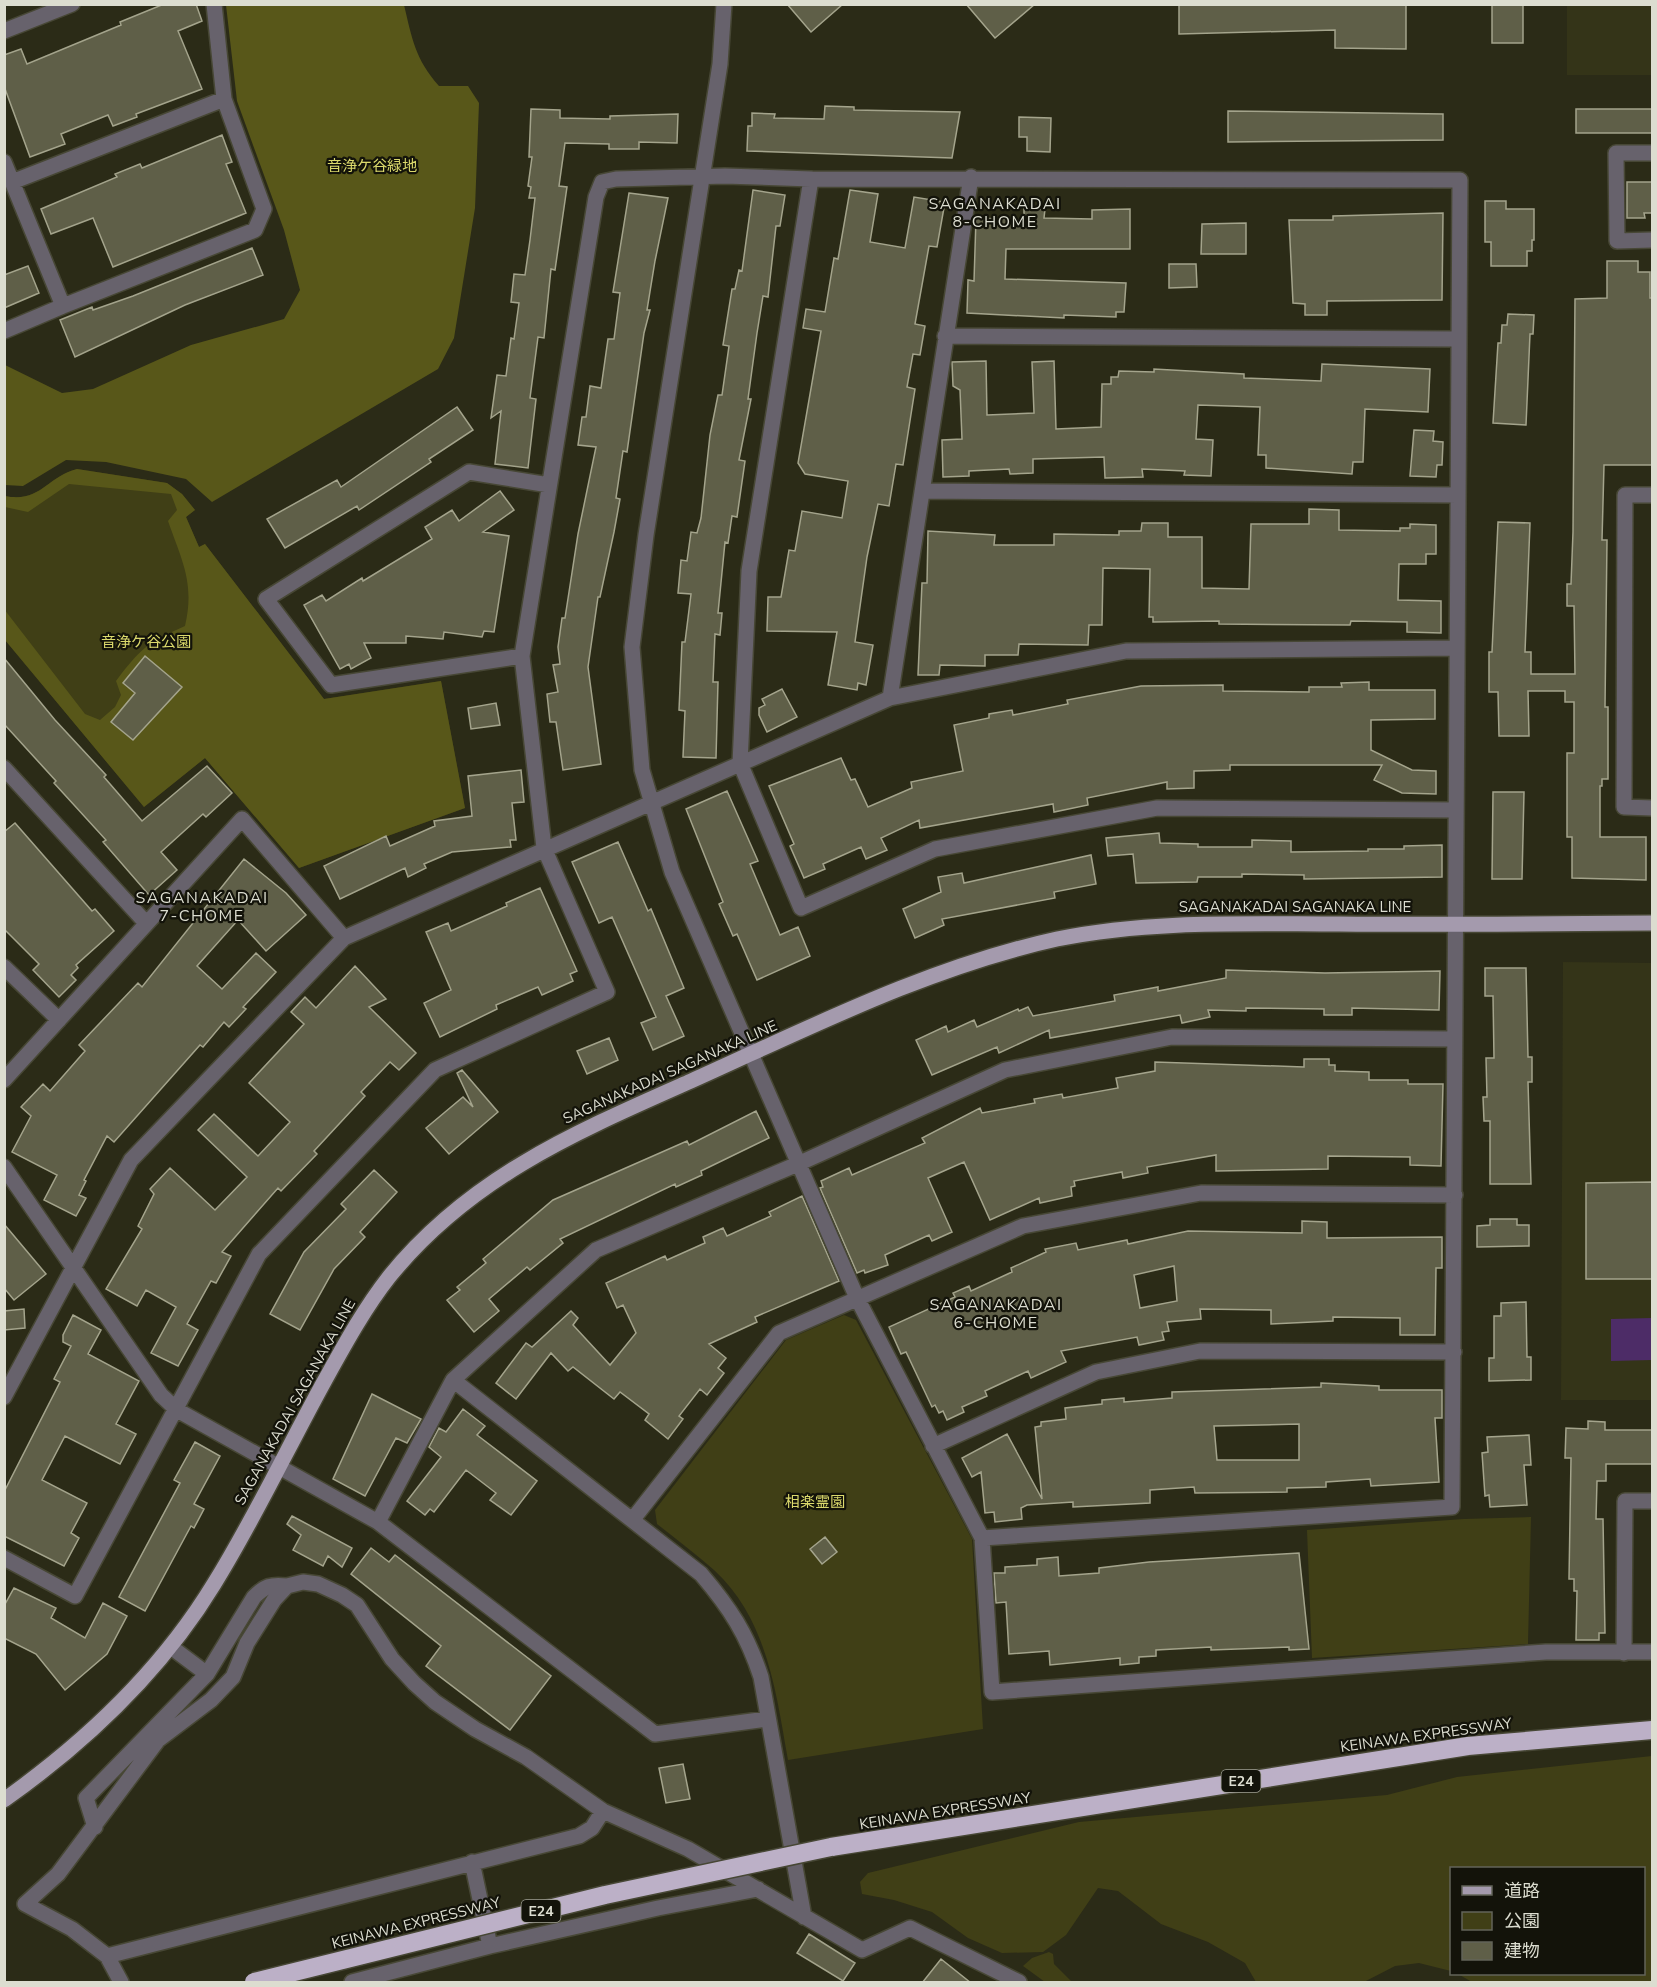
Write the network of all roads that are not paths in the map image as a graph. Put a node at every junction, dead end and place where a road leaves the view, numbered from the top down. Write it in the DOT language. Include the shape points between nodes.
graph roads {
  1 [pos="72,4"];
  2 [pos="214,4"];
  3 [pos="724,4"];
  4 [pos="4,31"];
  5 [pos="224,99"];
  6 [pos="1653,153"];
  7 [pos="4,162"];
  8 [pos="703,177"];
  9 [pos="971,177"];
  10 [pos="810,179"];
  11 [pos="12,182"];
  12 [pos="1653,240"];
  13 [pos="63,306"];
  14 [pos="4,331"];
  15 [pos="945,336"];
  16 [pos="1459,339"];
  17 [pos="549,485"];
  18 [pos="922,491"];
  19 [pos="1458,495"];
  20 [pos="1653,495"];
  21 [pos="1456,648"];
  22 [pos="522,656"];
  23 [pos="890,698"];
  24 [pos="740,763"];
  25 [pos="4,768"];
  26 [pos="650,802"];
  27 [pos="1653,808"];
  28 [pos="1455,810"];
  29 [pos="544,848"];
  30 [pos="146,923"];
  31 [pos="1653,923"];
  32 [pos="1454,925"];
  33 [pos="344,938"];
  34 [pos="4,967"];
  35 [pos="59,1020"];
  36 [pos="1453,1039"];
  37 [pos="750,1054"];
  38 [pos="4,1080"];
  39 [pos="800,1163"];
  40 [pos="4,1167"];
  41 [pos="1455,1195"];
  42 [pos="74,1269"];
  43 [pos="857,1298"];
  44 [pos="1454,1352"];
  45 [pos="453,1380"];
  46 [pos="4,1397"];
  47 [pos="177,1410"];
  48 [pos="933,1446"];
  49 [pos="278,1465"];
  50 [pos="1653,1501"];
  51 [pos="633,1519"];
  52 [pos="378,1522"];
  53 [pos="982,1538"];
  54 [pos="4,1558"];
  55 [pos="287,1587"];
  56 [pos="171,1647"];
  57 [pos="1653,1652"];
  58 [pos="1624,1653"];
  59 [pos="207,1674"];
  60 [pos="767,1719"];
  61 [pos="1653,1730"];
  62 [pos="4,1800"];
  63 [pos="603,1811"];
  64 [pos="95,1827"];
  65 [pos="472,1862"];
  66 [pos="758,1890"];
  67 [pos="804,1917"];
  68 [pos="490,1946"];
  69 [pos="107,1956"];
  70 [pos="121,1983"];
  71 [pos="254,1983"];
  72 [pos="352,1983"];
  73 [pos="1019,1983"];
  1 -- 4 [label="street"];
  2 -- 5 [label="street"];
  3 -- 8 [label="street" via="720,64"];
  5 -- 11 [label="street"];
  5 -- 13 [label="street" via="264,209 255,230"];
  6 -- 12 [label="street" via="1616,153 1617,241"];
  7 -- 11 [label="street"];
  8 -- 10 [label="street"];
  8 -- 17 [label="street" via="602,182 596,197"];
  8 -- 26 [label="street" via="632,647 642,770"];
  9 -- 10 [label="street"];
  9 -- 15 [label="street"];
  9 -- 16 [label="street" via="1460,180"];
  10 -- 24 [label="street" via="749,571"];
  11 -- 13 [label="street"];
  13 -- 14 [label="street"];
  15 -- 16 [label="street"];
  15 -- 18 [label="street"];
  16 -- 19 [label="street"];
  17 -- 22 [label="street"];
  17 -- 22 [label="street" via="469,472 266,599 331,685"];
  18 -- 19 [label="street"];
  18 -- 23 [label="street"];
  19 -- 21 [label="street"];
  20 -- 27 [label="street" via="1625,495 1624,796 1624,807"];
  21 -- 23 [label="street" via="1126,651"];
  21 -- 28 [label="street"];
  22 -- 29 [label="street"];
  23 -- 24 [label="street"];
  24 -- 26 [label="street"];
  24 -- 28 [label="street" via="801,909 935,849 1157,808"];
  25 -- 30 [label="street"];
  26 -- 29 [label="street"];
  26 -- 37 [label="street" via="672,872"];
  28 -- 32 [label="street"];
  29 -- 33 [label="street"];
  29 -- 47 [label="street" via="607,992 435,1070 259,1254"];
  30 -- 33 [label="street" via="242,819"];
  30 -- 35 [label="street"];
  31 -- 32 [label="main road, SAGANAKADAI SAGANAKA LINE"];
  32 -- 36 [label="street"];
  32 -- 37 [label="main road, SAGANAKADAI SAGANAKA LINE" via="1185,924 1063,938 963,964"];
  33 -- 42 [label="street" via="131,1160"];
  34 -- 35 [label="street"];
  35 -- 38 [label="street"];
  36 -- 39 [label="street" via="1172,1037 1005,1071"];
  36 -- 41 [label="street"];
  37 -- 39 [label="street"];
  37 -- 49 [label="main road, SAGANAKADAI SAGANAKA LINE" via="554,1143 466,1200 413,1249 358,1321"];
  39 -- 43 [label="street"];
  39 -- 45 [label="street" via="596,1250"];
  40 -- 42 [label="street"];
  41 -- 43 [label="street" via="1201,1193 1023,1226"];
  41 -- 44 [label="street"];
  42 -- 46 [label="street"];
  42 -- 47 [label="street" via="161,1395"];
  43 -- 48 [label="street"];
  43 -- 51 [label="street" via="779,1333"];
  44 -- 48 [label="street" via="1200,1351 1096,1372"];
  44 -- 53 [label="street" via="1452,1507"];
  45 -- 51 [label="street"];
  45 -- 52 [label="street"];
  47 -- 49 [label="street"];
  47 -- 54 [label="street" via="75,1596"];
  48 -- 53 [label="street"];
  49 -- 52 [label="street"];
  49 -- 56 [label="main road, SAGANAKADAI SAGANAKA LINE" via="213,1587"];
  50 -- 58 [label="street" via="1625,1501"];
  51 -- 60 [label="street" via="701,1574 729,1606 750,1643"];
  52 -- 60 [label="street" via="655,1734"];
  53 -- 58 [label="street" via="992,1692 1546,1652"];
  55 -- 59 [label="street" via="272,1584 254,1597"];
  55 -- 63 [label="street" via="303,1582 318,1584 350,1600 392,1659 435,1702 526,1757"];
  55 -- 64 [label="street" via="274,1600 247,1643 233,1677 211,1700 159,1740"];
  56 -- 59 [label="street"];
  56 -- 62 [label="main road, SAGANAKADAI SAGANAKA LINE" via="135,1689 75,1745"];
  57 -- 58 [label="street"];
  59 -- 64 [label="street" via="87,1798"];
  60 -- 67 [label="street"];
  61 -- 71 [label="highway, KEINAWA EXPRESSWAY / E24, bridge" via="1468,1746 831,1847 605,1895"];
  63 -- 65 [label="street" via="592,1828 579,1836"];
  63 -- 66 [label="street" via="688,1849"];
  64 -- 69 [label="street" via="58,1874 26,1904 72,1929"];
  65 -- 68 [label="street"];
  65 -- 69 [label="street"];
  66 -- 67 [label="street"];
  66 -- 68 [label="street"];
  67 -- 73 [label="street" via="862,1950 910,1928"];
  68 -- 72 [label="street"];
  69 -- 70 [label="street"];
}
